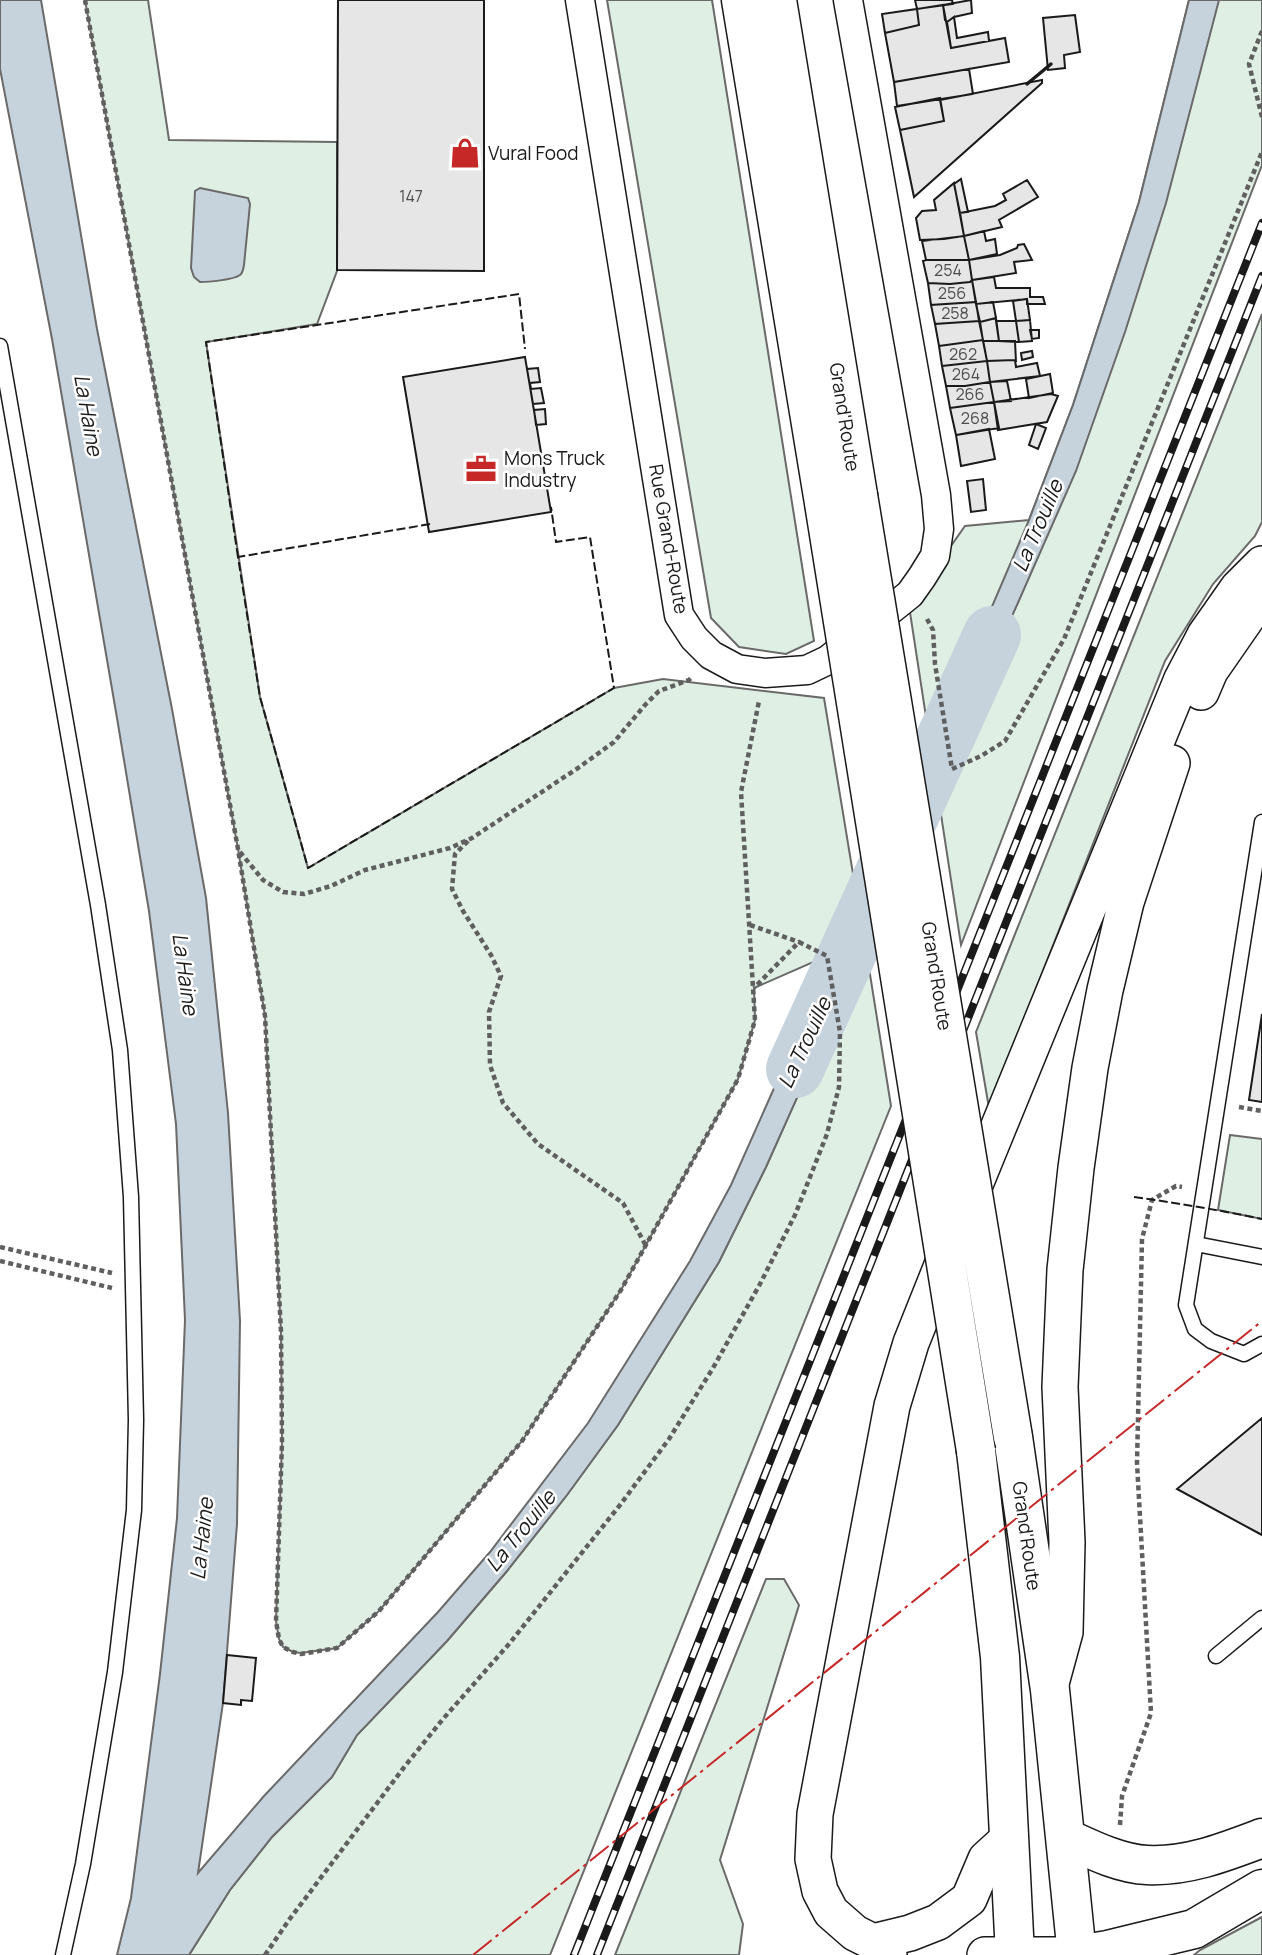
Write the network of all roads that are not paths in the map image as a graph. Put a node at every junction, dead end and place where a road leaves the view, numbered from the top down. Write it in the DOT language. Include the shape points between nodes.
graph roads {
  1 [pos="580,0"];
  2 [pos="741,0"];
  3 [pos="777,0"];
  4 [pos="848,0"];
  5 [pos="0,346"];
  6 [pos="841,499"];
  7 [pos="1262,564"];
  8 [pos="1262,596"];
  9 [pos="1262,822"];
  10 [pos="1196,1244"];
  11 [pos="1262,1257"];
  12 [pos="1262,1345"];
  13 [pos="1262,1618"];
  14 [pos="1216,1656"];
  15 [pos="1050,1690"];
  16 [pos="1009,1838"];
  17 [pos="1066,1838"];
  18 [pos="1262,1838"];
  19 [pos="1262,1889"];
  20 [pos="1182,1942"];
  21 [pos="881,1948"];
  22 [pos="63,1955"];
  23 [pos="985,1955"];
  24 [pos="1015,1955"];
  25 [pos="1076,1955"];
  1 -- 4 [label="street, Rue Grand-Route" via="679,615 711,655 737,669 765,673 807,670 828,660 910,594 935,556 940,529"];
  2 -- 6 [label="main road, Grand'Route"];
  3 -- 6 [label="main road, Grand'Route"];
  5 -- 22 [label="lane" via="96,891 120,1050 131,1197 134,1510 111,1697"];
  6 -- 15 [label="main road, Grand'Route, bridge" via="1013,1437"];
  6 -- 16 [label="main road, Grand'Route, bridge" via="976,1451 1000,1657"];
  7 -- 21 [label="street" via="1238,588 1205,635 1182,679 916,1330 892,1406 815,1814 813,1859 820,1891 831,1912"];
  8 -- 15 [label="street" via="1210,671 1178,746 1126,902 1105,990 1090,1068 1065,1270 1060,1387 1067,1542 1065,1632"];
  9 -- 10 [label="lane"];
  10 -- 11 [label="lane"];
  10 -- 12 [label="lane" via="1186,1305 1195,1329 1244,1354"];
  13 -- 14 [label="lane"];
  15 -- 17 [label="main road, Grand'Route"];
  16 -- 21 [label="street" via="986,1859 969,1899 938,1922"];
  16 -- 24 [label="main road, Grand'Route"];
  17 -- 18 [label="main road" via="1100,1854 1146,1865 1193,1862"];
  17 -- 25 [label="main road, Grand'Route"];
  19 -- 20 [label="main road"];
  20 -- 25 [label="main road"];
  23 -- 24 [label="street"];
  24 -- 25 [label="street"];
}
